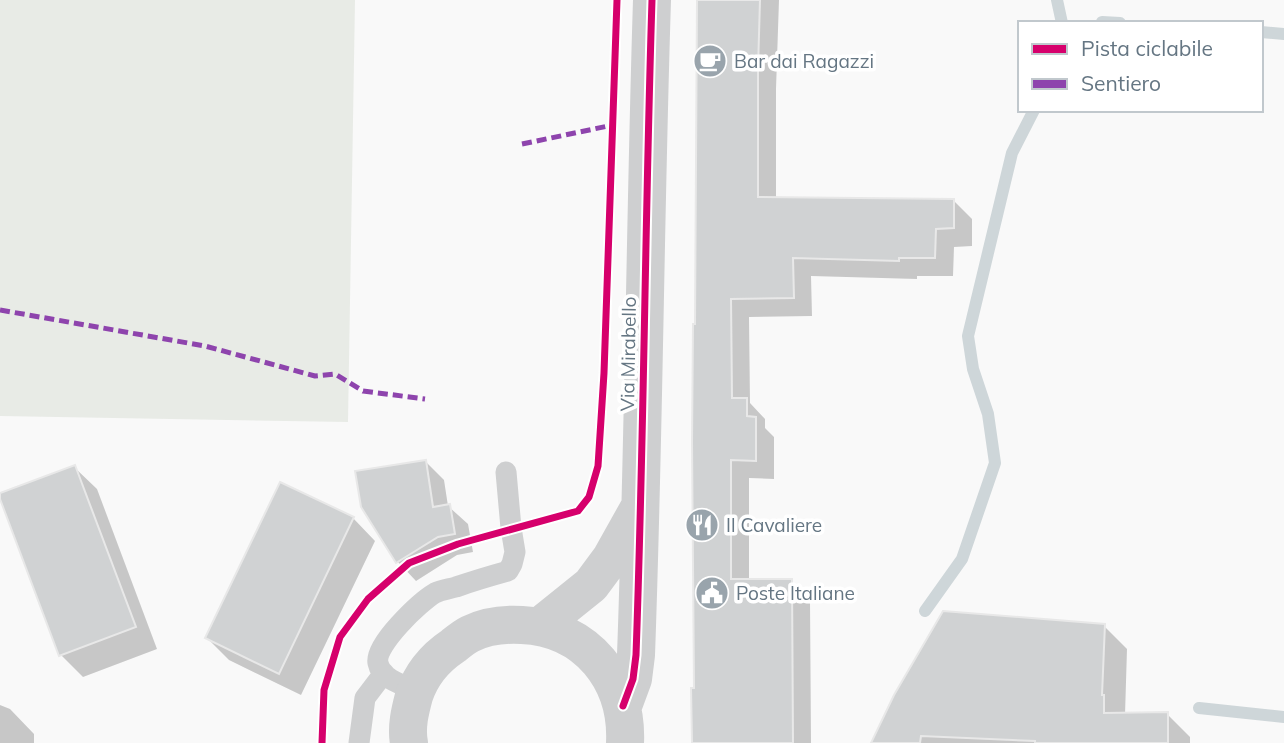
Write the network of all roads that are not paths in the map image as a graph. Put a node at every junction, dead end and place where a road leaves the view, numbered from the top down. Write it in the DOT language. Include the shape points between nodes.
graph roads {
  1 [pos="653,0"];
  2 [pos="506,472"];
  3 [pos="641,504"];
  4 [pos="540,626"];
  5 [pos="400,682"];
  6 [pos="624,724"];
  7 [pos="359,743"];
  8 [pos="409,743"];
  1 -- 3 [label="street, Via Mirabello"];
  2 -- 5 [label="lane" via="515,552 512,564 508,570 436,593 402,621 378,655 378,664"];
  3 -- 4 [label="street, Via Mirabello" via="592,585"];
  3 -- 6 [label="street, Via Mirabello" via="636,655"];
  4 -- 5 [label="street" via="504,624 470,634 426,671"];
  4 -- 6 [label="street" via="589,650 610,676"];
  5 -- 7 [label="lane" via="365,698"];
  5 -- 8 [label="street" via="409,713"];
}
